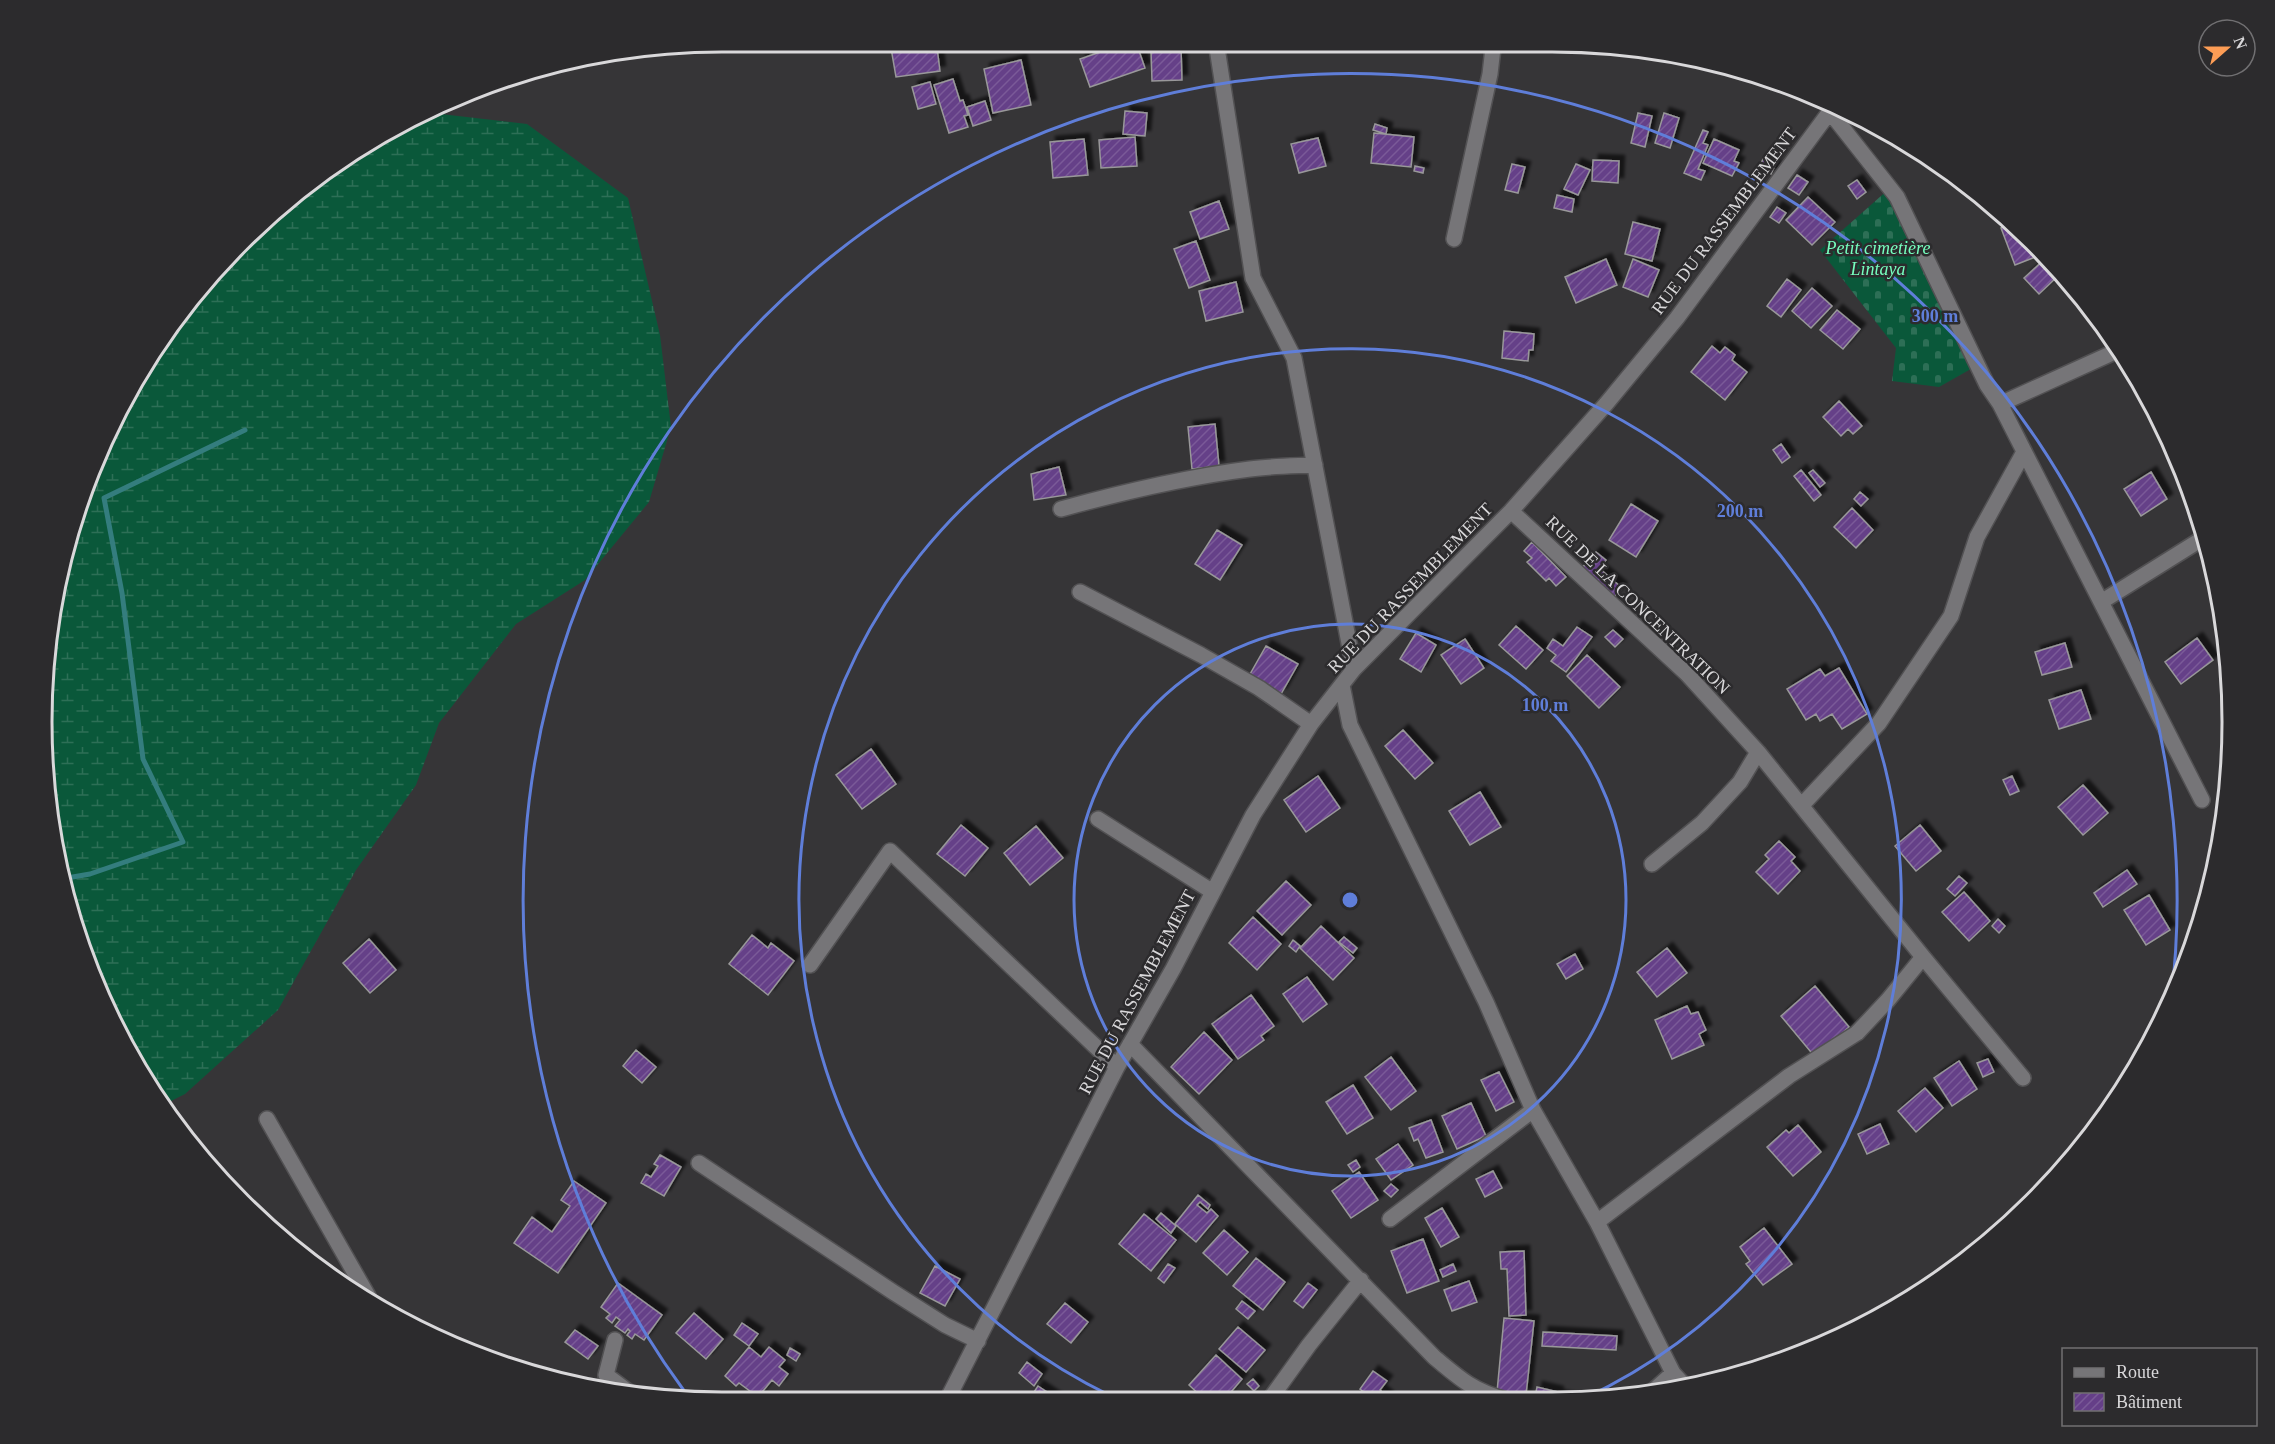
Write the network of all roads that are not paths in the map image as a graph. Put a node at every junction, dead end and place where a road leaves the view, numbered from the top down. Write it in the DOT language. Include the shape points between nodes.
graph roads {
  1 [pos="1218,52"];
  2 [pos="1492,52"];
  3 [pos="1829,113"];
  4 [pos="1838,117"];
  5 [pos="1454,239"];
  6 [pos="2112,353"];
  7 [pos="2000,404"];
  8 [pos="2024,452"];
  9 [pos="1315,465"];
  10 [pos="1061,508"];
  11 [pos="1511,512"];
  12 [pos="2198,542"];
  13 [pos="1080,592"];
  14 [pos="2101,602"];
  15 [pos="1354,669"];
  16 [pos="1342,685"];
  17 [pos="1311,724"];
  18 [pos="1758,752"];
  19 [pos="2202,800"];
  20 [pos="1802,805"];
  21 [pos="1098,819"];
  22 [pos="1652,864"];
  23 [pos="1213,892"];
  24 [pos="1923,957"];
  25 [pos="810,965"];
  26 [pos="1130,1044"];
  27 [pos="1117,1067"];
  28 [pos="2023,1078"];
  29 [pos="1533,1110"];
  30 [pos="267,1119"];
  31 [pos="699,1163"];
  32 [pos="1390,1219"];
  33 [pos="1597,1222"];
  34 [pos="1361,1280"];
  35 [pos="363,1287"];
  36 [pos="615,1340"];
  37 [pos="978,1341"];
  38 [pos="1673,1373"];
  39 [pos="1679,1380"];
  40 [pos="1663,1382"];
  41 [pos="617,1383"];
  42 [pos="951,1392"];
  43 [pos="1275,1392"];
  44 [pos="1477,1392"];
  1 -- 9 [label="street" via="1253,278 1294,358"];
  2 -- 5 [label="street"];
  3 -- 11 [label="street, RUE DU RASSEMBLEMENT" via="1677,318"];
  4 -- 7 [label="street" via="1897,197 1987,385"];
  6 -- 7 [label="street"];
  7 -- 8 [label="street"];
  8 -- 14 [label="street"];
  8 -- 20 [label="street" via="1977,537 1951,616 1879,723"];
  9 -- 10 [label="street" via="1193,477"];
  9 -- 15 [label="street"];
  11 -- 15 [label="street, RUE DU RASSEMBLEMENT"];
  11 -- 18 [label="street, RUE DE LA CONCENTRATION" via="1687,674"];
  12 -- 14 [label="street"];
  13 -- 17 [label="street" via="1211,660"];
  14 -- 19 [label="street"];
  15 -- 16 [label="street, RUE DU RASSEMBLEMENT"];
  16 -- 17 [label="street, RUE DU RASSEMBLEMENT"];
  16 -- 29 [label="street" via="1350,725 1486,1002"];
  17 -- 23 [label="street, RUE DU RASSEMBLEMENT" via="1253,815"];
  18 -- 20 [label="street, RUE DE LA CONCENTRATION"];
  18 -- 22 [label="street" via="1740,782 1702,823"];
  20 -- 24 [label="street, RUE DE LA CONCENTRATION"];
  21 -- 23 [label="street"];
  23 -- 26 [label="street, RUE DU RASSEMBLEMENT"];
  24 -- 28 [label="street, RUE DE LA CONCENTRATION"];
  24 -- 33 [label="street" via="1857,1033 1789,1076"];
  25 -- 27 [label="street" via="890,851"];
  26 -- 27 [label="street, RUE DU RASSEMBLEMENT"];
  26 -- 34 [label="street"];
  27 -- 37 [label="street, RUE DU RASSEMBLEMENT"];
  29 -- 32 [label="street"];
  29 -- 33 [label="street"];
  30 -- 35 [label="street"];
  31 -- 37 [label="street" via="945,1325"];
  33 -- 38 [label="street"];
  34 -- 43 [label="street"];
  34 -- 44 [label="street" via="1434,1357"];
  36 -- 41 [label="street" via="606,1375"];
  37 -- 42 [label="street, RUE DU RASSEMBLEMENT"];
  38 -- 39 [label="street"];
  38 -- 40 [label="street"];
}
